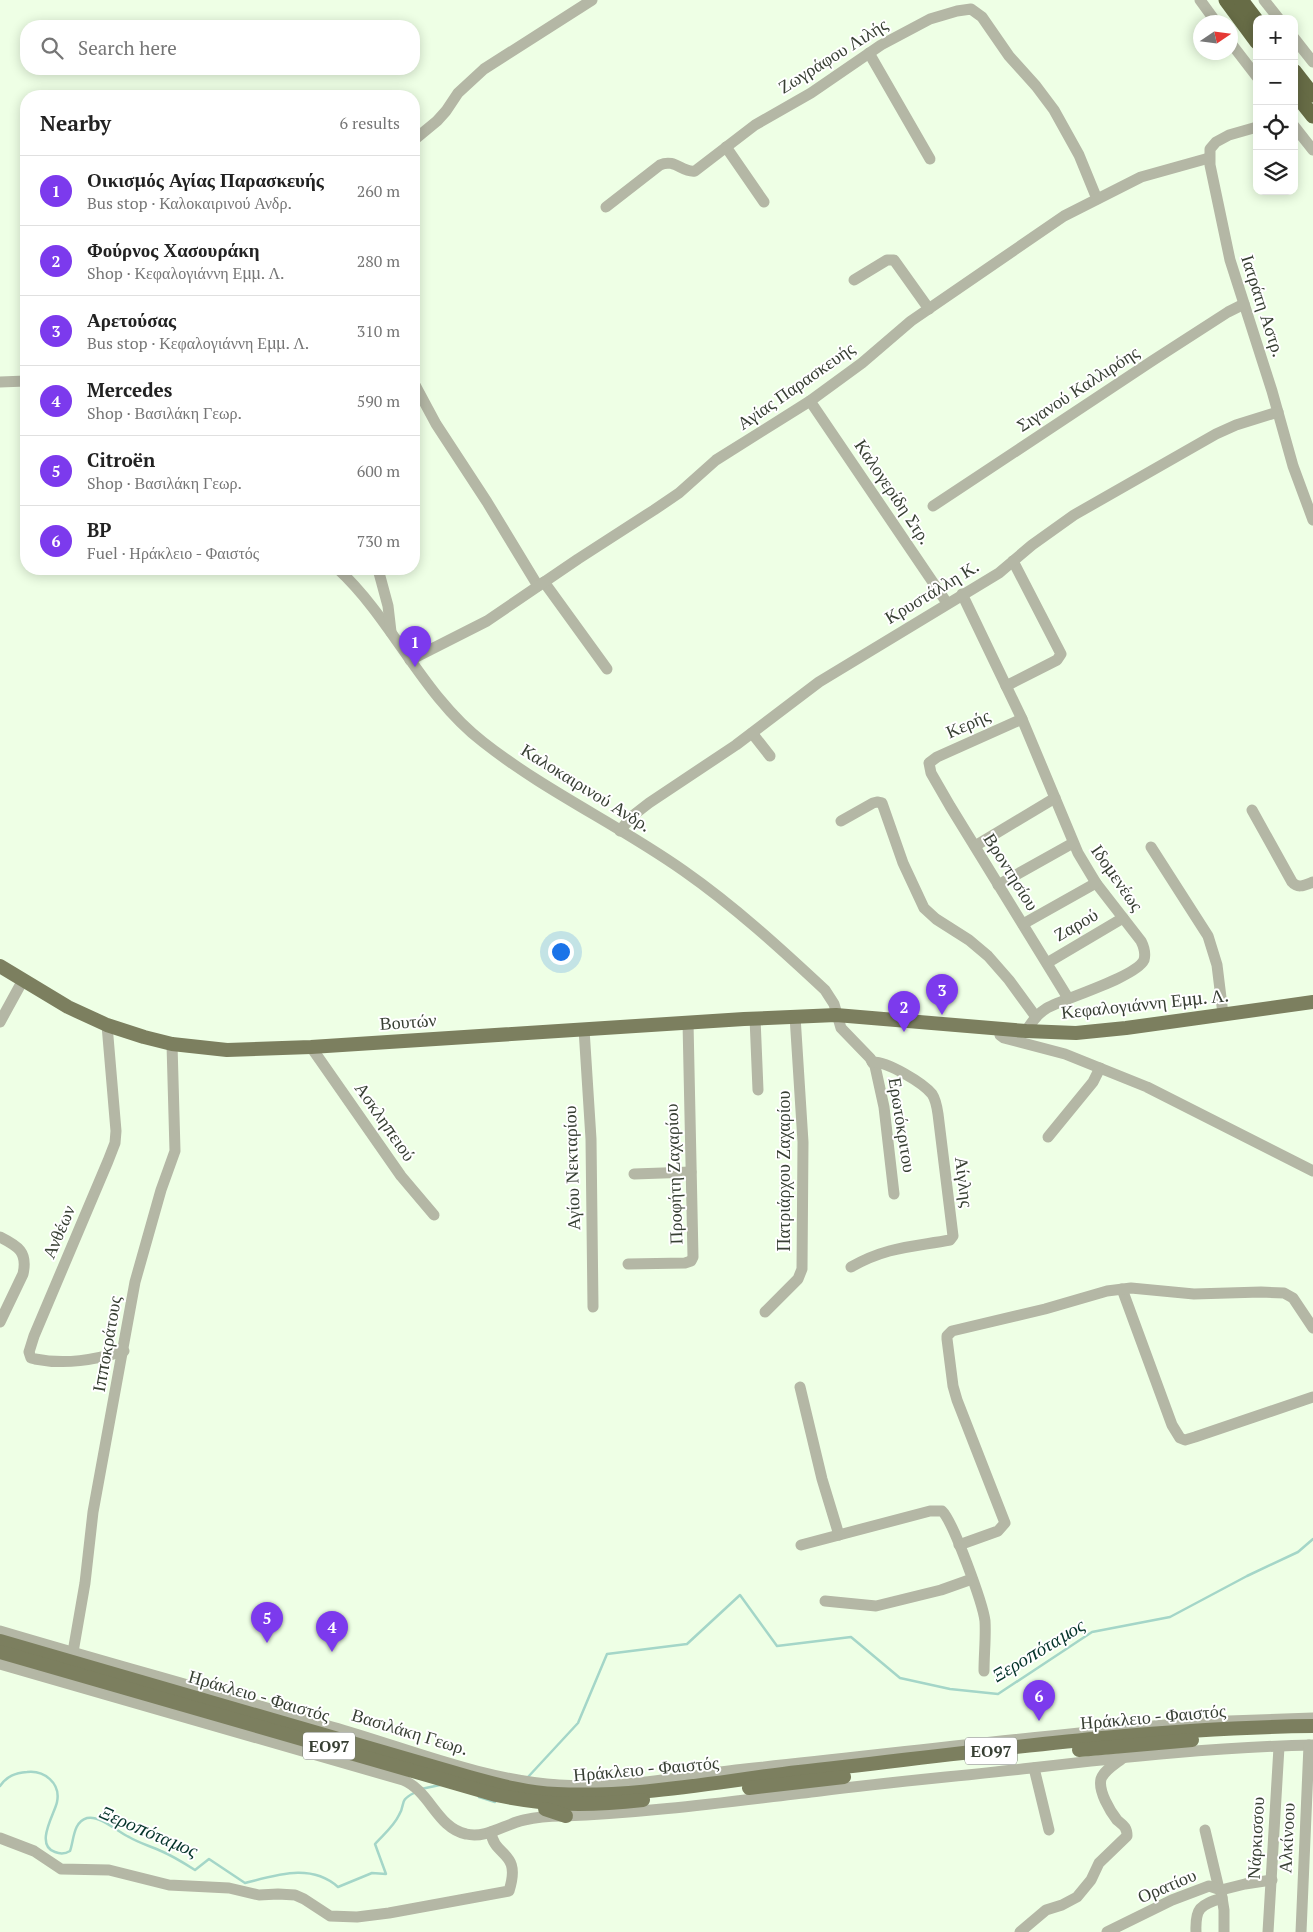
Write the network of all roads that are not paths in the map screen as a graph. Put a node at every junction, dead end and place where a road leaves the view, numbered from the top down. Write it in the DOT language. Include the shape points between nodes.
graph roads {
  1 [pos="592,0"];
  2 [pos="1200,0"];
  3 [pos="1226,0"];
  4 [pos="1241,0"];
  5 [pos="1264,0"];
  6 [pos="1211,15"];
  7 [pos="1276,15"];
  8 [pos="1253,16"];
  9 [pos="1253,37"];
  10 [pos="1298,43"];
  11 [pos="1238,52"];
  12 [pos="869,53"];
  13 [pos="1313,62"];
  14 [pos="1253,71"];
  15 [pos="1298,76"];
  16 [pos="1313,95"];
  17 [pos="1298,97"];
  18 [pos="1313,116"];
  19 [pos="1253,128"];
  20 [pos="1298,131"];
  21 [pos="420,135"];
  22 [pos="726,147"];
  23 [pos="1313,150"];
  24 [pos="1209,158"];
  25 [pos="930,159"];
  26 [pos="1097,199"];
  27 [pos="764,202"];
  28 [pos="606,207"];
  29 [pos="854,280"];
  30 [pos="1244,304"];
  31 [pos="929,309"];
  32 [pos="20,380"];
  33 [pos="0,382"];
  34 [pos="420,394"];
  35 [pos="810,401"];
  36 [pos="1278,412"];
  37 [pos="933,506"];
  38 [pos="1311,507"];
  39 [pos="1313,520"];
  40 [pos="1013,561"];
  41 [pos="344,575"];
  42 [pos="380,575"];
  43 [pos="541,584"];
  44 [pos="962,594"];
  45 [pos="948,603"];
  46 [pos="391,634"];
  47 [pos="410,660"];
  48 [pos="608,669"];
  49 [pos="1006,686"];
  50 [pos="1022,719"];
  51 [pos="752,733"];
  52 [pos="770,756"];
  53 [pos="929,763"];
  54 [pos="1055,798"];
  55 [pos="1252,810"];
  56 [pos="841,821"];
  57 [pos="620,831"];
  58 [pos="1073,843"];
  59 [pos="975,846"];
  60 [pos="1151,848"];
  61 [pos="1313,882"];
  62 [pos="1096,883"];
  63 [pos="998,885"];
  64 [pos="1123,918"];
  65 [pos="1023,924"];
  66 [pos="1047,963"];
  67 [pos="0,966"];
  68 [pos="23,980"];
  69 [pos="1068,998"];
  70 [pos="1313,1002"];
  71 [pos="1223,1014"];
  72 [pos="836,1015"];
  73 [pos="795,1016"];
  74 [pos="862,1016"];
  75 [pos="1036,1017"];
  76 [pos="755,1018"];
  77 [pos="0,1022"];
  78 [pos="688,1022"];
  79 [pos="107,1025"];
  80 [pos="584,1029"];
  81 [pos="999,1029"];
  82 [pos="1026,1031"];
  83 [pos="172,1044"];
  84 [pos="311,1047"];
  85 [pos="872,1062"];
  86 [pos="1100,1068"];
  87 [pos="758,1090"];
  88 [pos="1048,1137"];
  89 [pos="1313,1171"];
  90 [pos="691,1172"];
  91 [pos="634,1174"];
  92 [pos="894,1194"];
  93 [pos="434,1215"];
  94 [pos="0,1237"];
  95 [pos="628,1264"];
  96 [pos="851,1267"];
  97 [pos="1122,1289"];
  98 [pos="593,1307"];
  99 [pos="765,1312"];
  100 [pos="0,1322"];
  101 [pos="1313,1328"];
  102 [pos="124,1351"];
  103 [pos="800,1387"];
  104 [pos="1313,1397"];
  105 [pos="839,1535"];
  106 [pos="801,1545"];
  107 [pos="959,1545"];
  108 [pos="972,1579"];
  109 [pos="825,1601"];
  110 [pos="0,1631"];
  111 [pos="0,1641"];
  112 [pos="0,1652"];
  113 [pos="73,1652"];
  114 [pos="40,1663"];
  115 [pos="6,1665"];
  116 [pos="984,1671"];
  117 [pos="1313,1718"];
  118 [pos="1313,1726"];
  119 [pos="334,1727"];
  120 [pos="1142,1727"];
  121 [pos="1067,1734"];
  122 [pos="1109,1737"];
  123 [pos="1312,1742"];
  124 [pos="355,1743"];
  125 [pos="1082,1746"];
  126 [pos="1279,1747"];
  127 [pos="1124,1757"];
  128 [pos="1034,1768"];
  129 [pos="684,1777"];
  130 [pos="646,1783"];
  131 [pos="496,1795"];
  132 [pos="664,1796"];
  133 [pos="684,1806"];
  134 [pos="566,1816"];
  135 [pos="1049,1830"];
  136 [pos="1205,1830"];
  137 [pos="491,1832"];
  138 [pos="0,1838"];
  139 [pos="1272,1880"];
  140 [pos="1221,1892"];
  141 [pos="1034,1927"];
  142 [pos="1020,1932"];
  143 [pos="1107,1932"];
  144 [pos="1196,1932"];
  145 [pos="1224,1932"];
  146 [pos="1268,1932"];
  147 [pos="1301,1932"];
  1 -- 21 [label="street" via="484,69"];
  2 -- 6 [label="street"];
  3 -- 9 [label="highway"];
  4 -- 8 [label="highway"];
  5 -- 7 [label="street"];
  10 -- 13 [label="street"];
  11 -- 14 [label="street"];
  12 -- 22 [label="street, Ζωγράφου Λιλής"];
  12 -- 25 [label="street"];
  12 -- 26 [label="street, Ζωγράφου Λιλής" via="930,19 964,9 975,11 1054,110 1079,155"];
  15 -- 16 [label="highway"];
  17 -- 18 [label="highway"];
  19 -- 24 [label="street" via="1223,138 1210,149"];
  20 -- 23 [label="street"];
  22 -- 27 [label="street"];
  22 -- 28 [label="street, Ζωγράφου Λιλής" via="696,171 687,171 672,163 660,165"];
  24 -- 26 [label="street, Αγίας Παρασκευής" via="1141,177"];
  24 -- 30 [label="street, Ιατράτη Αστρ." via="1226,245"];
  26 -- 31 [label="street, Αγίας Παρασκευής" via="1064,216"];
  29 -- 31 [label="street" via="887,260 894,260"];
  30 -- 36 [label="street, Ιατράτη Αστρ."];
  30 -- 37 [label="street, Σιγανού Καλλιρόης"];
  31 -- 35 [label="street, Αγίας Παρασκευής"];
  32 -- 33 [label="street"];
  34 -- 43 [label="street" via="436,424"];
  35 -- 43 [label="street, Αγίας Παρασκευής" via="716,460 667,502"];
  35 -- 45 [label="street, Καλογερίδη Στρ."];
  36 -- 38 [label="street, Ιατράτη Αστρ." via="1291,458"];
  36 -- 40 [label="street, Κρυστάλλη Κ." via="1236,425 1201,442 1074,515"];
  38 -- 39 [label="street, Ιατράτη Αστρ."];
  40 -- 44 [label="street, Κρυστάλλη Κ."];
  40 -- 49 [label="street" via="1061,654 1057,660"];
  41 -- 46 [label="street, Καλοκαιρινού Ανδρ." via="368,599"];
  42 -- 46 [label="street"];
  43 -- 47 [label="street, Αγίας Παρασκευής" via="488,620"];
  43 -- 48 [label="street"];
  44 -- 45 [label="street, Κρυστάλλη Κ."];
  44 -- 49 [label="street, Ιδομενέως"];
  45 -- 51 [label="street, Κρυστάλλη Κ." via="819,682"];
  46 -- 47 [label="street, Καλοκαιρινού Ανδρ."];
  47 -- 57 [label="street, Καλοκαιρινού Ανδρ." via="440,701 483,743"];
  49 -- 50 [label="street, Ιδομενέως"];
  50 -- 53 [label="street, Κερής"];
  50 -- 54 [label="street, Ιδομενέως"];
  51 -- 52 [label="street"];
  51 -- 57 [label="street, Κρυστάλλη Κ." via="649,803"];
  53 -- 59 [label="street, Βροντησίου" via="931,773"];
  54 -- 58 [label="street, Ιδομενέως"];
  54 -- 59 [label="street"];
  55 -- 61 [label="street" via="1292,882 1300,887"];
  56 -- 75 [label="street" via="874,803 882,803 924,908 988,956"];
  57 -- 72 [label="street, Καλοκαιρινού Ανδρ." via="683,870 775,944 825,990 834,1004"];
  58 -- 62 [label="street, Ιδομενέως"];
  58 -- 63 [label="street"];
  59 -- 63 [label="street, Βροντησίου"];
  60 -- 71 [label="street" via="1208,936 1217,965"];
  62 -- 64 [label="street, Ιδομενέως"];
  62 -- 65 [label="street"];
  63 -- 65 [label="street, Βροντησίου"];
  64 -- 66 [label="street, Ζαρού"];
  64 -- 69 [label="street, Ιδομενέως" via="1143,946 1145,957 1142,963"];
  65 -- 66 [label="street, Βροντησίου"];
  66 -- 69 [label="street, Βροντησίου"];
  67 -- 68 [label="main road, Βουτών"];
  68 -- 77 [label="street"];
  68 -- 79 [label="main road, Βουτών" via="68,1007"];
  69 -- 75 [label="street, Ιδομενέως"];
  70 -- 71 [label="main road, Κεφαλογιάννη Εμμ. Λ."];
  71 -- 82 [label="main road, Κεφαλογιάννη Εμμ. Λ." via="1093,1032"];
  72 -- 73 [label="main road, Βουτών"];
  72 -- 74 [label="main road, Βουτών"];
  72 -- 85 [label="street, Ερωτόκριτου" via="841,1028"];
  73 -- 76 [label="main road, Βουτών"];
  73 -- 99 [label="street, Πατριάρχου Ζαχαρίου" via="803,1142 802,1269 798,1279"];
  74 -- 81 [label="main road, Κεφαλογιάννη Εμμ. Λ."];
  75 -- 82 [label="street, Ιδομενέως"];
  76 -- 78 [label="main road, Βουτών"];
  76 -- 87 [label="street"];
  78 -- 80 [label="main road, Βουτών"];
  78 -- 90 [label="street, Προφήτη Ζαχαρίου"];
  79 -- 83 [label="main road, Βουτών"];
  79 -- 102 [label="street, Ανθέων" via="116,1137 29,1352 35,1359 70,1362"];
  80 -- 84 [label="main road, Βουτών"];
  80 -- 98 [label="street, Αγίου Νεκταρίου" via="591,1139"];
  81 -- 82 [label="main road, Κεφαλογιάννη Εμμ. Λ."];
  81 -- 86 [label="street" via="1004,1038 1065,1054"];
  83 -- 84 [label="main road, Βουτών" via="237,1050"];
  83 -- 102 [label="street, Ιπποκράτους" via="175,1151 135,1282"];
  84 -- 93 [label="street, Ασκληπειού" via="401,1176"];
  85 -- 92 [label="street, Ερωτόκριτου" via="881,1089"];
  85 -- 96 [label="street, Αίγλης" via="885,1064 905,1074 933,1098 938,1114 953,1236 950,1240 892,1249"];
  86 -- 88 [label="street" via="1093,1082"];
  86 -- 89 [label="street" via="1170,1097"];
  90 -- 91 [label="street"];
  90 -- 95 [label="street, Προφήτη Ζαχαρίου" via="692,1260"];
  94 -- 100 [label="street" via="19,1248 24,1267"];
  97 -- 101 [label="street" via="1144,1288 1194,1294 1284,1293 1293,1298"];
  97 -- 104 [label="street" via="1172,1425 1180,1438 1185,1440 1224,1428"];
  97 -- 107 [label="street" via="949,1333 947,1344 955,1391 1005,1523 998,1530"];
  102 -- 113 [label="street, Ιπποκράτους" via="93,1512"];
  103 -- 105 [label="street"];
  105 -- 106 [label="street"];
  105 -- 107 [label="street" via="940,1510"];
  107 -- 108 [label="street"];
  108 -- 109 [label="street" via="876,1606"];
  108 -- 116 [label="street" via="985,1621"];
  110 -- 113 [label="street, Βασιλάκη Γεωρ."];
  111 -- 124 [label="main road, Ηράκλειο - Φαιστός / ΕΟ97"];
  112 -- 114 [label="main road, Ηράκλειο - Φαιστός / ΕΟ97"];
  113 -- 119 [label="street, Βασιλάκη Γεωρ."];
  114 -- 115 [label="main road"];
  114 -- 131 [label="main road, Ηράκλειο - Φαιστός / ΕΟ97"];
  115 -- 137 [label="street" via="407,1781 455,1830 475,1835"];
  117 -- 120 [label="street, Βασιλάκη Γεωρ."];
  118 -- 122 [label="main road, Ηράκλειο - Φαιστός / ΕΟ97"];
  119 -- 124 [label="main road"];
  119 -- 130 [label="street, Βασιλάκη Γεωρ." via="471,1769 529,1782 592,1786"];
  120 -- 121 [label="street, Βασιλάκη Γεωρ."];
  120 -- 122 [label="main road"];
  121 -- 125 [label="main road"];
  121 -- 129 [label="street, Βασιλάκη Γεωρ."];
  122 -- 125 [label="main road, Ηράκλειο - Φαιστός / ΕΟ97"];
  123 -- 125 [label="main road, Ηράκλειο - Φαιστός / ΕΟ97" via="1202,1740"];
  123 -- 126 [label="street"];
  123 -- 147 [label="street, Αλκίνοου"];
  124 -- 132 [label="main road, Ηράκλειο - Φαιστός / ΕΟ97" via="527,1791"];
  125 -- 127 [label="main road"];
  125 -- 132 [label="main road, Ηράκλειο - Φαιστός / ΕΟ97"];
  126 -- 127 [label="street"];
  126 -- 139 [label="street, Νάρκισσου"];
  127 -- 128 [label="street"];
  127 -- 141 [label="street" via="1106,1772 1101,1784 1102,1793 1114,1815 1125,1826 1127,1836 1099,1863 1078,1897 1046,1910"];
  128 -- 133 [label="street"];
  128 -- 135 [label="street"];
  129 -- 130 [label="street, Βασιλάκη Γεωρ."];
  129 -- 132 [label="street" via="673,1784"];
  130 -- 132 [label="street" via="659,1786"];
  131 -- 132 [label="main road, Ηράκλειο - Φαιστός / ΕΟ97" via="558,1804"];
  131 -- 134 [label="main road"];
  132 -- 133 [label="street"];
  132 -- 133 [label="street"];
  132 -- 134 [label="street" via="590,1816"];
  134 -- 137 [label="street" via="526,1819"];
  136 -- 140 [label="street"];
  137 -- 138 [label="street" via="492,1840 510,1861 513,1873 509,1891 343,1918 330,1916 294,1895 259,1895 229,1888 169,1884 109,1870 61,1869 34,1851"];
  139 -- 140 [label="street, Ορατίου"];
  139 -- 146 [label="street, Νάρκισσου"];
  140 -- 143 [label="street, Ορατίου" via="1209,1886"];
  140 -- 144 [label="street" via="1199,1909"];
  140 -- 145 [label="street"];
  141 -- 142 [label="street"];
}
